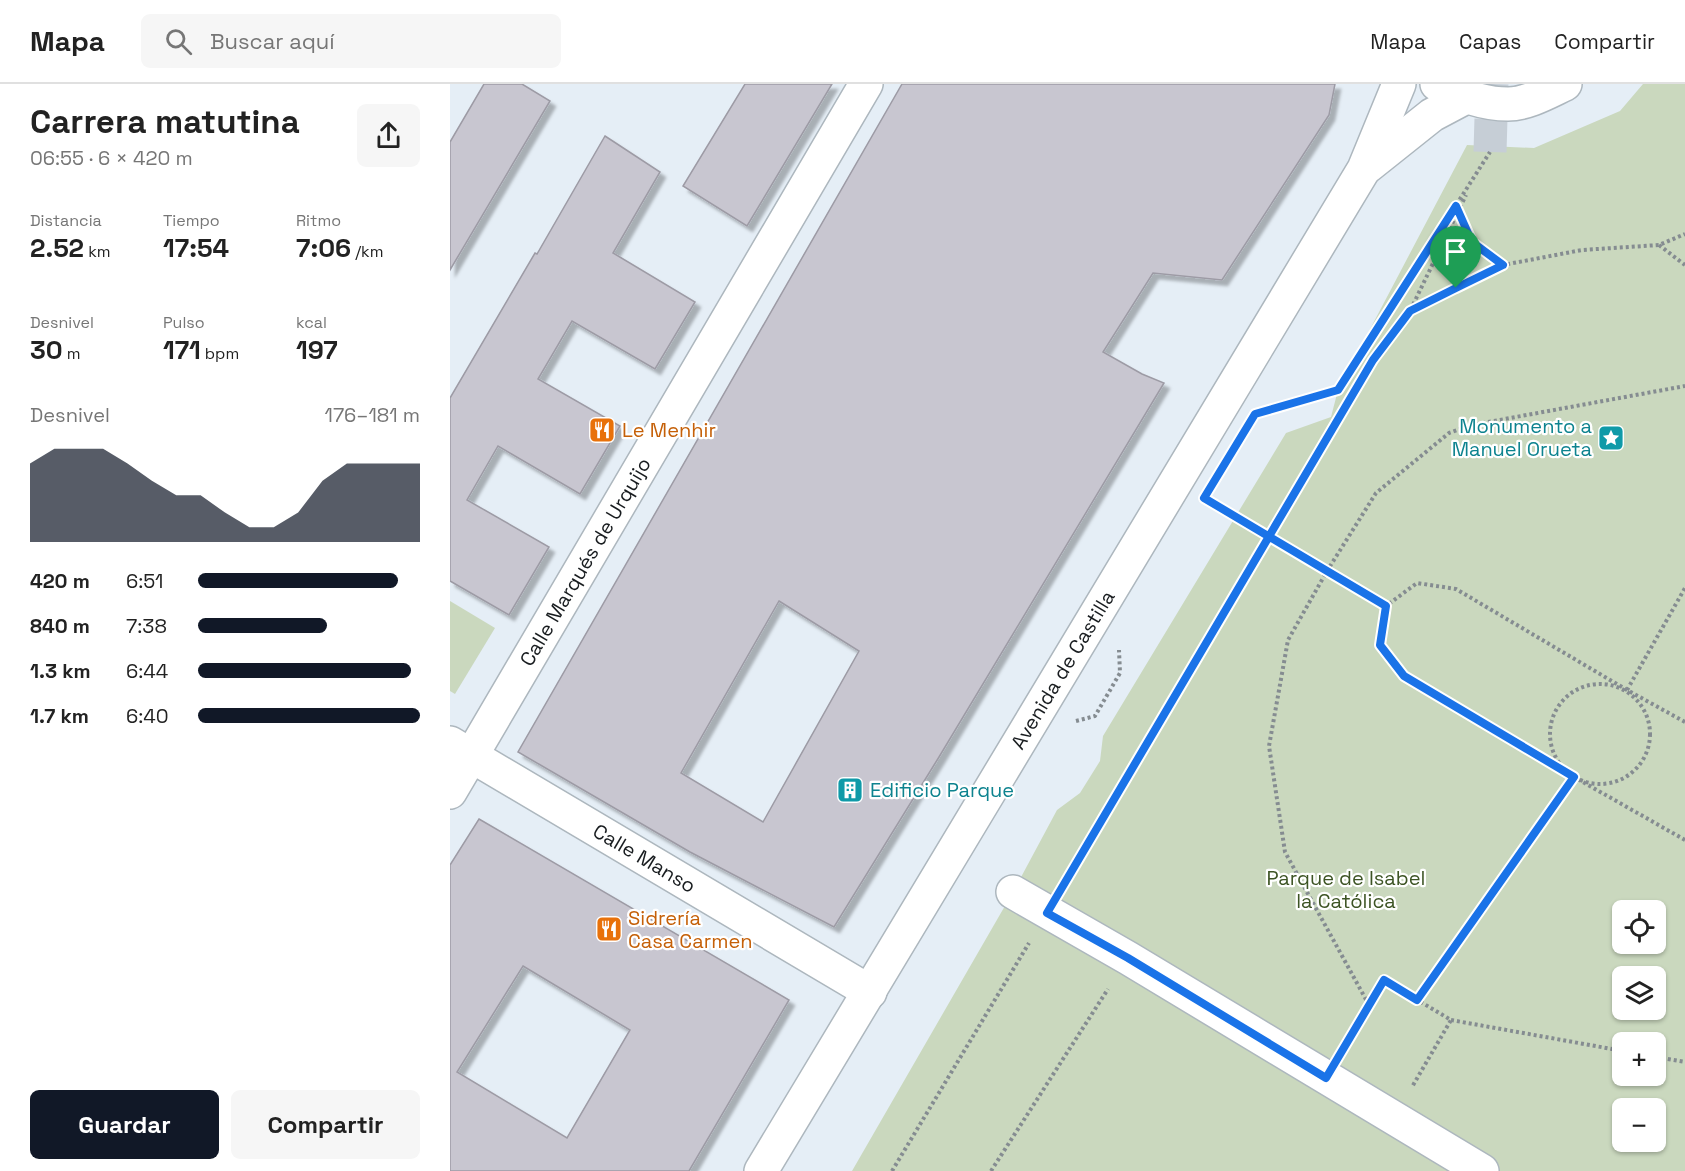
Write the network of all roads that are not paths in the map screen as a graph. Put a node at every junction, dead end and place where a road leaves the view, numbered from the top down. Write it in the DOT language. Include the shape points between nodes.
graph roads {
  1 [pos="866,84"];
  2 [pos="1399,84"];
  3 [pos="1565,84"];
  4 [pos="1451,91"];
  5 [pos="1364,169"];
  6 [pos="461,750"];
  7 [pos="450,792"];
  8 [pos="1013,892"];
  9 [pos="870,992"];
  10 [pos="761,1171"];
  11 [pos="1482,1171"];
  1 -- 6 [label="street, Calle Marqués de Urquijo"];
  2 -- 5 [label="street, Avenida de Castilla"];
  3 -- 4 [label="street" via="1510,104"];
  4 -- 5 [label="street, Avenida de Castilla" via="1432,115"];
  5 -- 9 [label="street, Avenida de Castilla"];
  6 -- 7 [label="street, Calle Marqués de Urquijo"];
  6 -- 9 [label="street, Calle Manso"];
  8 -- 11 [label="street"];
  9 -- 10 [label="street, Avenida de Castilla"];
}
